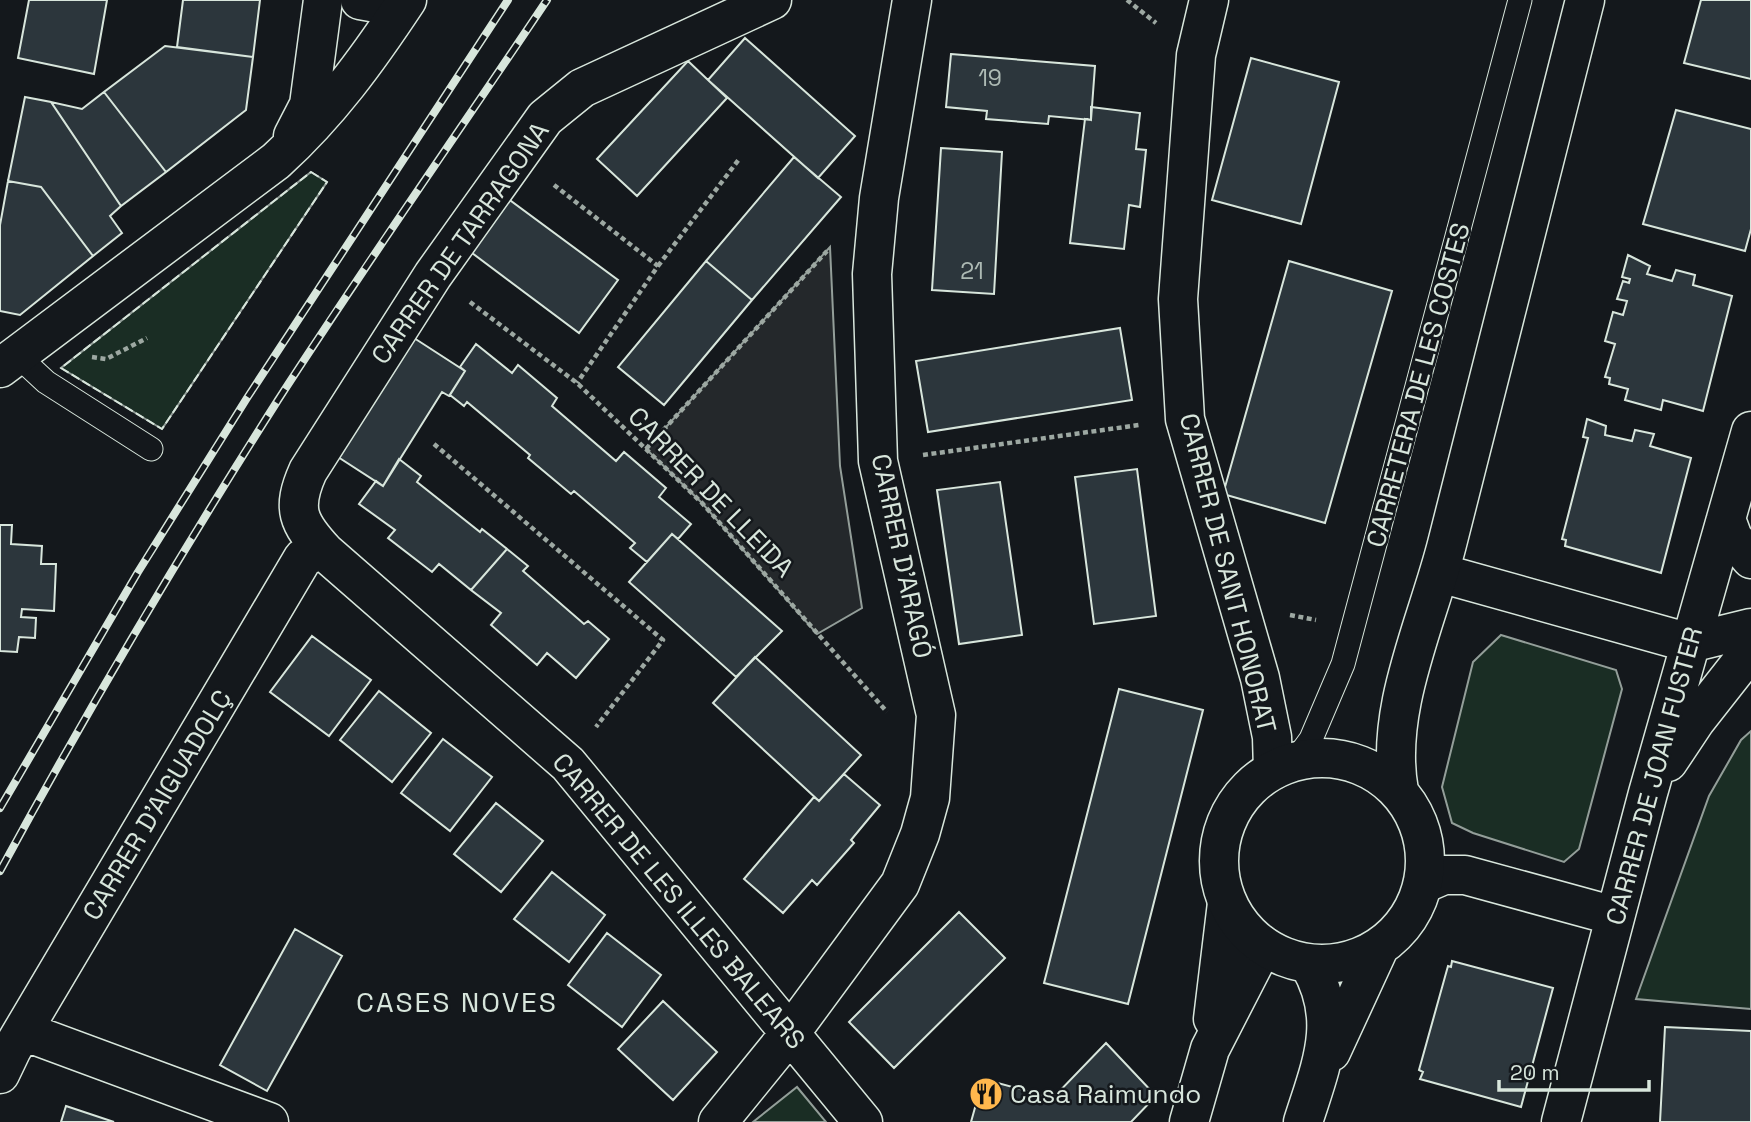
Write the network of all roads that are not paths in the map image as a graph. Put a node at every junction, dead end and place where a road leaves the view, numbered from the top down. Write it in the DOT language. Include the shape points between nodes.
graph roads {
  1 [pos="323,0"];
  2 [pos="360,0"];
  3 [pos="401,0"];
  4 [pos="407,0"];
  5 [pos="772,0"];
  6 [pos="912,0"];
  7 [pos="1209,0"];
  8 [pos="1520,0"];
  9 [pos="1585,0"];
  10 [pos="276,161"];
  11 [pos="9,362"];
  12 [pos="1751,431"];
  13 [pos="151,449"];
  14 [pos="1726,519"];
  15 [pos="325,552"];
  16 [pos="1751,559"];
  17 [pos="1440,573"];
  18 [pos="1751,628"];
  19 [pos="1690,643"];
  20 [pos="1751,650"];
  21 [pos="1409,676"];
  22 [pos="1348,761"];
  23 [pos="1284,765"];
  24 [pos="1399,791"];
  25 [pos="1648,793"];
  26 [pos="1423,884"];
  27 [pos="1227,903"];
  28 [pos="1615,916"];
  29 [pos="1263,946"];
  30 [pos="1379,948"];
  31 [pos="1309,964"];
  32 [pos="23,1031"];
  33 [pos="791,1032"];
  34 [pos="1209,1049"];
  35 [pos="0,1074"];
  36 [pos="1317,1078"];
  37 [pos="269,1122"];
  38 [pos="718,1122"];
  39 [pos="863,1122"];
  40 [pos="1189,1122"];
  41 [pos="1303,1122"];
  42 [pos="1561,1122"];
  1 -- 10 [label="street" via="309,105"];
  2 -- 3 [label="street" via="382,4"];
  4 -- 10 [label="street" via="333,105"];
  5 -- 15 [label="street, CARRER DE TARRAGONA" via="583,88 545,118 433,275 307,471 297,495 299,516"];
  6 -- 33 [label="street, CARRER D'ARAGÓ" via="879,198 872,274 878,461 936,715 934,765 920,834 900,884"];
  7 -- 23 [label="street, CARRER DE SANT HONORAT" via="1196,55 1178,299 1185,419 1261,678 1272,737"];
  8 -- 23 [label="lane, CARRETERA DE LES COSTES" via="1343,664 1311,740"];
  9 -- 17 [label="street"];
  10 -- 11 [label="street"];
  11 -- 13 [label="lane"];
  12 -- 14 [label="street, CARRER DE JOAN FUSTER"];
  14 -- 16 [label="street" via="1733,538"];
  14 -- 19 [label="street, CARRER DE JOAN FUSTER"];
  15 -- 32 [label="street, CARRER D'AIGUADOLÇ" via="303,558"];
  15 -- 33 [label="street, CARRER DE LES ILLES BALEARS" via="568,764"];
  17 -- 19 [label="street"];
  17 -- 21 [label="street"];
  18 -- 19 [label="street"];
  19 -- 25 [label="street, CARRER DE JOAN FUSTER"];
  20 -- 25 [label="street" via="1696,720"];
  21 -- 22 [label="street" via="1385,722"];
  21 -- 24 [label="street" via="1394,764"];
  22 -- 23 [label="street" via="1330,758"];
  22 -- 24 [label="street" via="1367,768"];
  23 -- 27 [label="street" via="1248,788 1231,813 1220,842 1219,873"];
  24 -- 26 [label="street" via="1422,835"];
  25 -- 28 [label="street, CARRER DE JOAN FUSTER"];
  26 -- 28 [label="street" via="1444,875 1465,875"];
  26 -- 30 [label="street" via="1398,931"];
  27 -- 29 [label="street" via="1242,927"];
  27 -- 34 [label="street"];
  28 -- 42 [label="street, CARRER DE JOAN FUSTER"];
  29 -- 31 [label="street"];
  29 -- 34 [label="street"];
  30 -- 31 [label="street" via="1334,964"];
  30 -- 36 [label="street"];
  31 -- 36 [label="street" via="1322,985 1327,1009 1328,1037"];
  32 -- 35 [label="street, CARRER D'AIGUADOLÇ"];
  32 -- 37 [label="street"];
  33 -- 38 [label="street, CARRER D'ARAGÓ"];
  33 -- 39 [label="street, CARRER DE LES ILLES BALEARS"];
  34 -- 40 [label="street"];
  36 -- 41 [label="street"];
}
